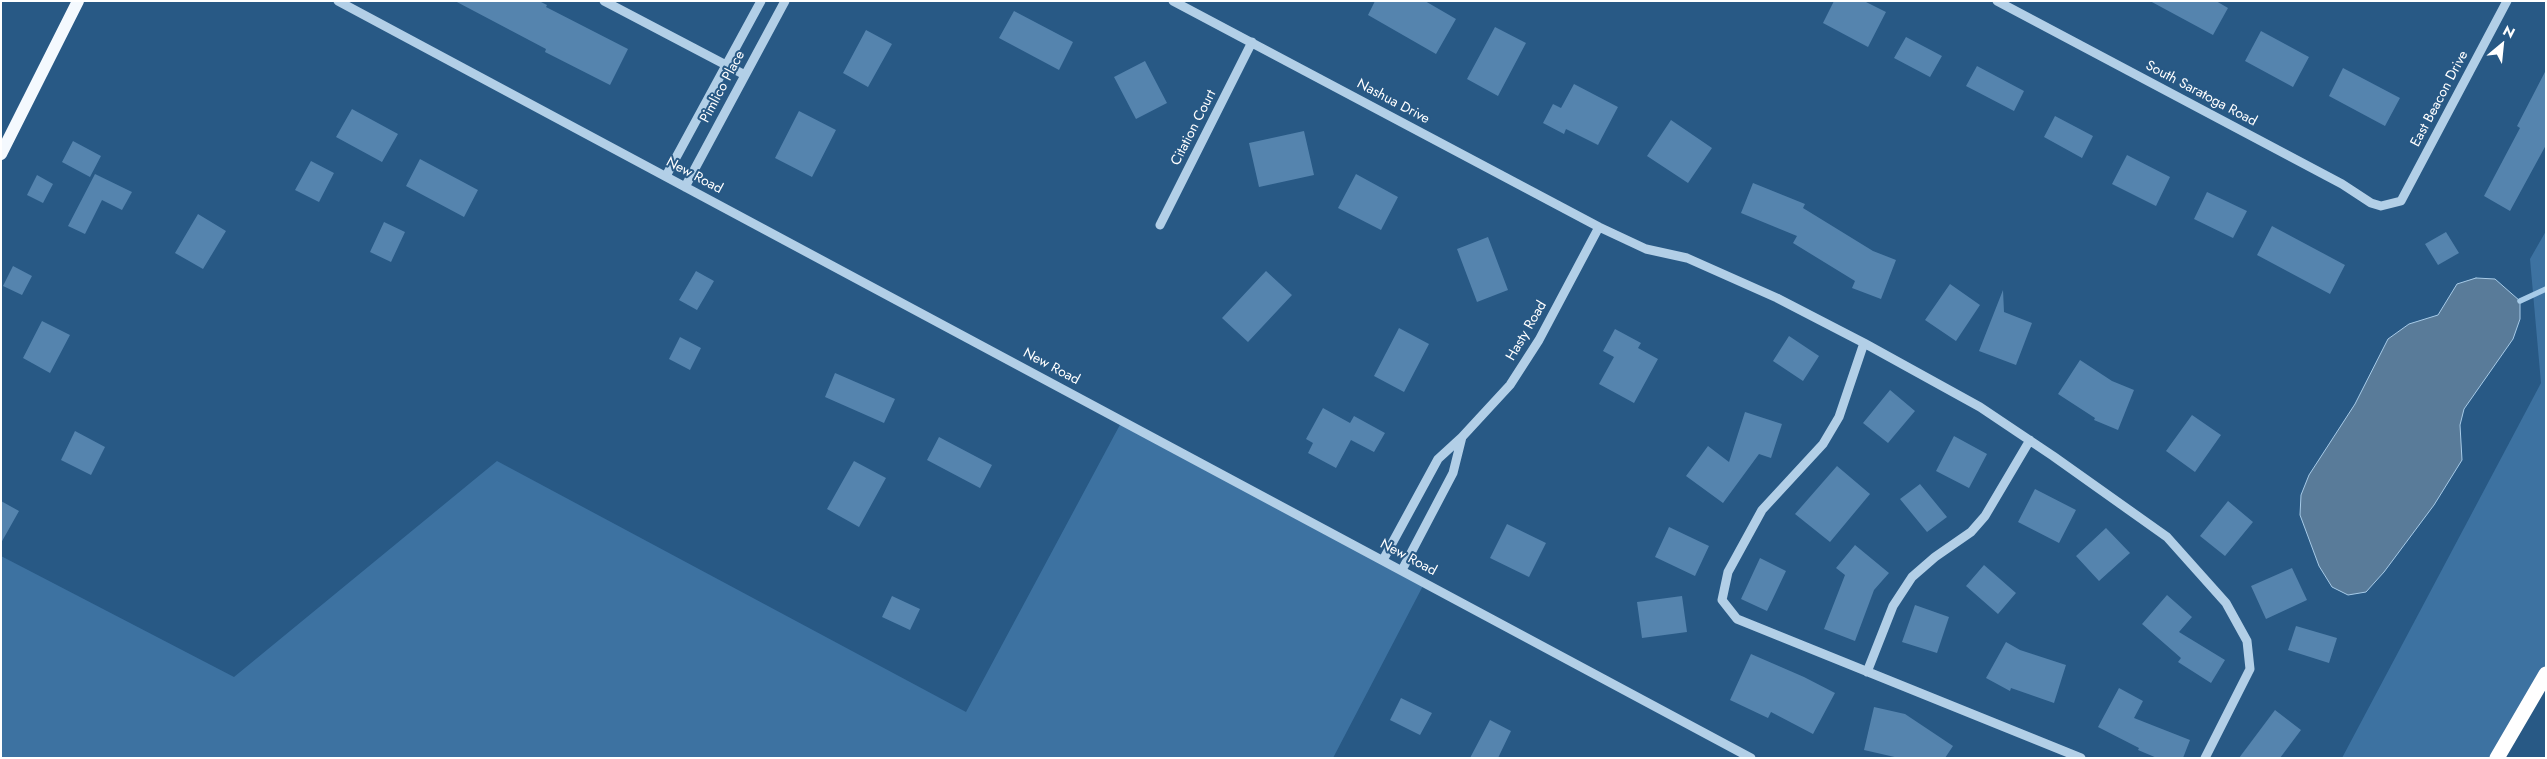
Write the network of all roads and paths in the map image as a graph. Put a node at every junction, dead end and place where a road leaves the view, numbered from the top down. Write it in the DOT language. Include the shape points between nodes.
graph roads {
  1 [pos="78,1"];
  2 [pos="338,1"];
  3 [pos="604,1"];
  4 [pos="761,1"];
  5 [pos="785,1"];
  6 [pos="1173,1"];
  7 [pos="1997,1"];
  8 [pos="2507,1"];
  9 [pos="1252,42"];
  10 [pos="726,65"];
  11 [pos="745,75"];
  12 [pos="1,154"];
  13 [pos="666,176"];
  14 [pos="685,187"];
  15 [pos="2392,204"];
  16 [pos="1160,225"];
  17 [pos="1599,227"];
  18 [pos="1864,343"];
  19 [pos="1462,437"];
  20 [pos="2030,440"];
  21 [pos="1383,560"];
  22 [pos="1402,570"];
  23 [pos="1867,672"];
  24 [pos="2546,674"];
  25 [pos="1751,758"];
  26 [pos="2081,758"];
  27 [pos="2205,758"];
  28 [pos="2497,758"];
  1 -- 12 [label="main road"];
  2 -- 13 [label="street, New Road"];
  3 -- 10 [label="street"];
  4 -- 10 [label="street, Pimlico Place"];
  5 -- 11 [label="street, Pimlico Place"];
  6 -- 9 [label="street, Nashua Drive"];
  7 -- 15 [label="street, South Saratoga Road" via="2342,184 2371,204"];
  8 -- 15 [label="street, East Beacon Drive" via="2413,181 2401,201"];
  9 -- 16 [label="street, Citation Court"];
  9 -- 17 [label="street, Nashua Drive"];
  10 -- 11 [label="street"];
  10 -- 13 [label="street, Pimlico Place"];
  11 -- 14 [label="street, Pimlico Place"];
  13 -- 14 [label="street, New Road"];
  14 -- 21 [label="street, New Road"];
  17 -- 18 [label="street, Nashua Drive" via="1646,249 1687,258 1777,298"];
  17 -- 19 [label="street, Hasty Road" via="1539,340 1510,385"];
  18 -- 20 [label="street, Nashua Drive"];
  18 -- 23 [label="street" via="1839,417 1823,444 1762,510 1728,572 1722,600 1737,619"];
  19 -- 21 [label="street, Hasty Road" via="1438,459"];
  19 -- 22 [label="street, Hasty Road" via="1453,473"];
  20 -- 23 [label="street" via="1985,516 1971,532 1935,557 1908,584 1893,606"];
  20 -- 27 [label="street, Nashua Drive" via="2167,537 2226,604 2235,619 2247,642 2250,669"];
  21 -- 22 [label="street, New Road"];
  22 -- 25 [label="street, New Road"];
  23 -- 26 [label="street"];
  24 -- 28 [label="highway"];
}
